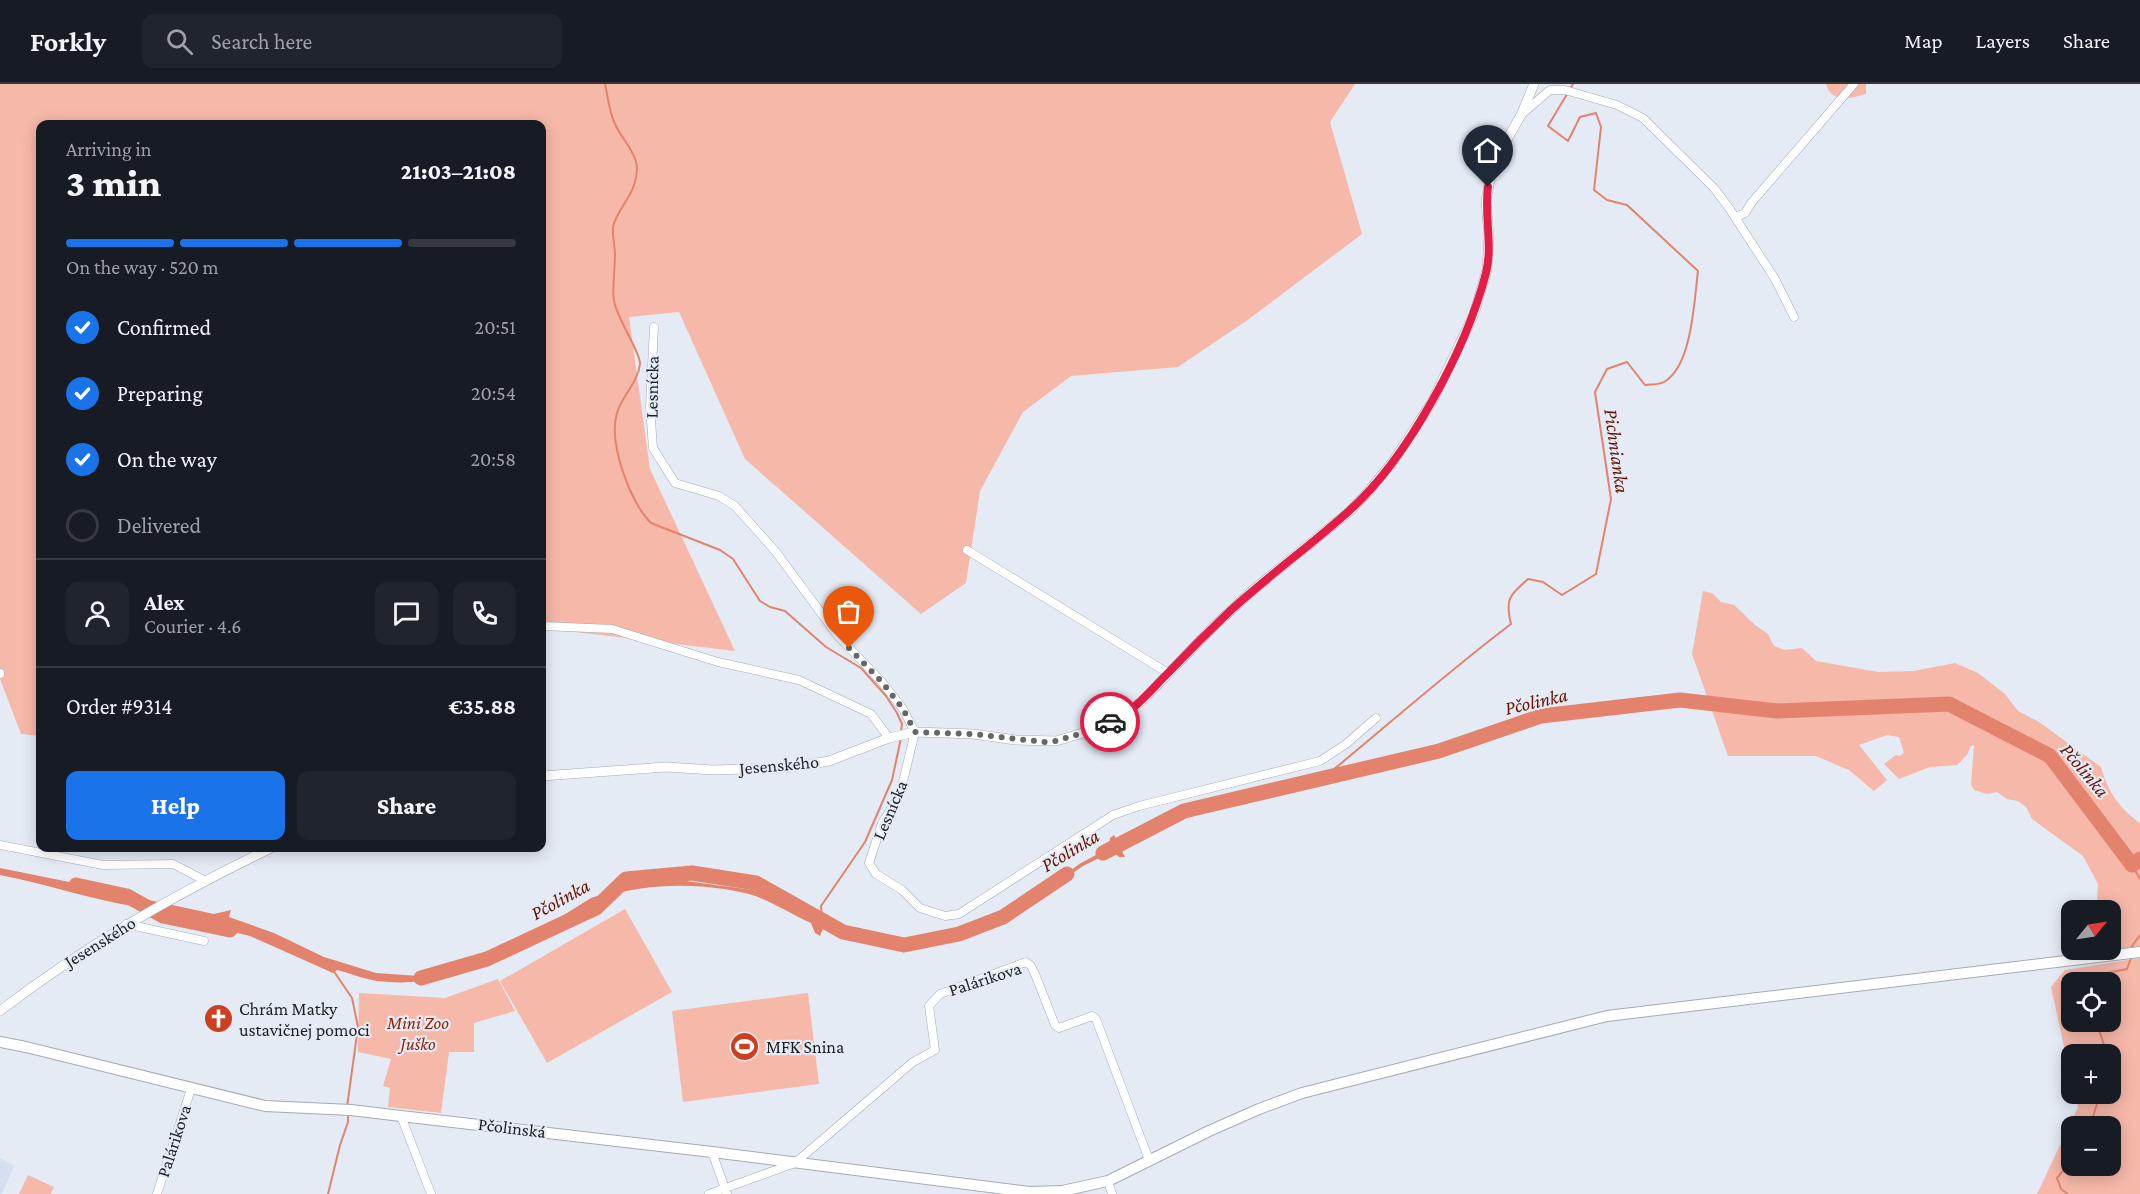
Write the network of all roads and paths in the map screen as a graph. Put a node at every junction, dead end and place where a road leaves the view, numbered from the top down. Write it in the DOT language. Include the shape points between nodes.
graph roads {
  1 [pos="1534,84"];
  2 [pos="1854,84"];
  3 [pos="1550,87"];
  4 [pos="1521,115"];
  5 [pos="1735,217"];
  6 [pos="1794,317"];
  7 [pos="654,327"];
  8 [pos="967,550"];
  9 [pos="546,626"];
  10 [pos="1168,673"];
  11 [pos="1376,718"];
  12 [pos="915,732"];
  13 [pos="889,738"];
  14 [pos="546,776"];
  15 [pos="0,845"];
  16 [pos="36,852"];
  17 [pos="38,852"];
  18 [pos="263,852"];
  19 [pos="204,880"];
  20 [pos="126,924"];
  21 [pos="204,941"];
  22 [pos="2138,953"];
  23 [pos="0,1011"];
  24 [pos="0,1042"];
  25 [pos="191,1089"];
  26 [pos="401,1116"];
  27 [pos="712,1152"];
  28 [pos="1149,1160"];
  29 [pos="795,1163"];
  30 [pos="1108,1181"];
  31 [pos="726,1191"];
  32 [pos="1027,1193"];
  33 [pos="156,1194"];
  34 [pos="431,1194"];
  35 [pos="710,1194"];
  36 [pos="1112,1194"];
  1 -- 4 [label="street, Jesenského"];
  2 -- 5 [label="street" via="1745,213"];
  3 -- 4 [label="street"];
  3 -- 5 [label="street" via="1617,105 1643,118 1714,188"];
  4 -- 10 [label="street, Jesenského" via="1491,173 1486,201 1487,270 1474,314 1432,402 1368,492 1253,590"];
  5 -- 6 [label="street"];
  7 -- 12 [label="street, Lesnícka" via="650,408 654,448 675,483 719,496 735,506 776,552 838,636 882,682"];
  8 -- 10 [label="street"];
  9 -- 13 [label="street" via="612,629 718,662 799,680 871,714"];
  10 -- 12 [label="street, Jesenského" via="1142,701 1115,720 1056,741"];
  11 -- 12 [label="street, Lesnícka" via="1320,761 1113,815 959,914 945,916 921,908 876,874 869,863 882,823 900,794"];
  12 -- 13 [label="street, Jesenského"];
  13 -- 14 [label="street, Jesenského" via="829,761 785,768 666,767"];
  15 -- 16 [label="street"];
  17 -- 19 [label="street" via="103,864 172,864"];
  18 -- 19 [label="street, Jesenského"];
  19 -- 20 [label="street, Jesenského"];
  20 -- 21 [label="street"];
  20 -- 23 [label="street, Jesenského"];
  22 -- 28 [label="main road, Pčolinská" via="1606,1016 1302,1094 1259,1109"];
  24 -- 25 [label="main road, Pčolinská"];
  25 -- 26 [label="main road, Pčolinská" via="265,1106"];
  25 -- 33 [label="street, Palárikova"];
  26 -- 27 [label="main road, Pčolinská"];
  26 -- 34 [label="street"];
  27 -- 29 [label="main road, Pčolinská"];
  27 -- 31 [label="street"];
  28 -- 29 [label="street, Palárikova" via="1096,1019 1092,1016 1059,1028 1055,1025 1035,974 1026,962 940,994 929,1006 935,1050 913,1062"];
  28 -- 30 [label="main road, Pčolinská"];
  29 -- 31 [label="street, Palárikova"];
  29 -- 32 [label="main road, Pčolinská"];
  30 -- 32 [label="main road, Pčolinská" via="1062,1191"];
  30 -- 36 [label="street"];
  31 -- 35 [label="street, Palárikova"];
}
